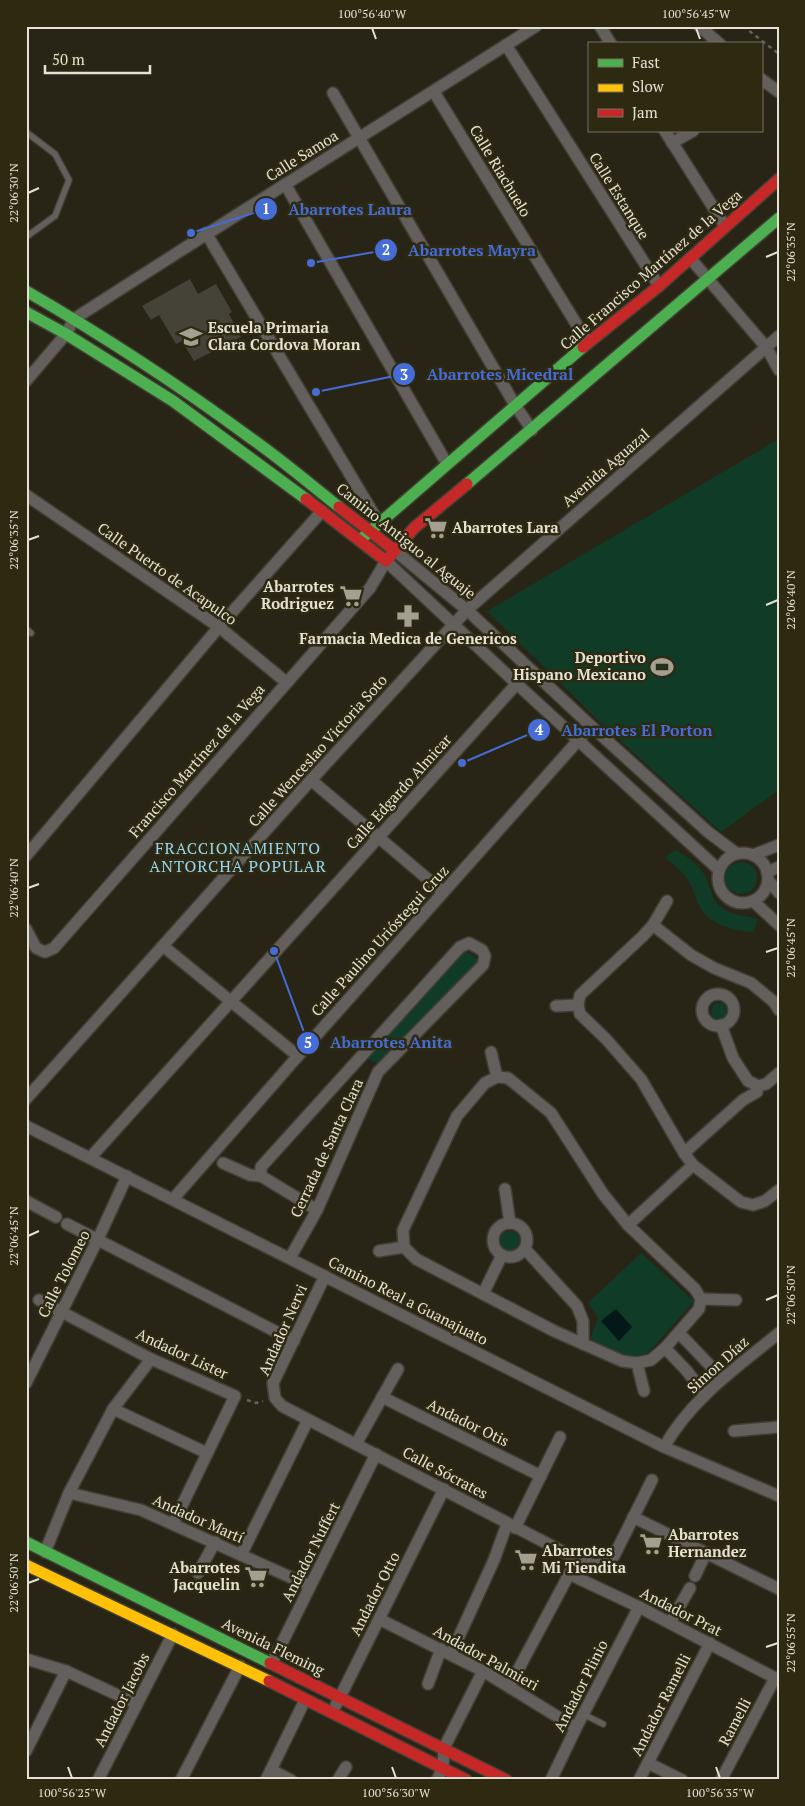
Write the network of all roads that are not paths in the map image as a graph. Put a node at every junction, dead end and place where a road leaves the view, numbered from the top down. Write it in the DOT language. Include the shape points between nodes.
graph roads {
  1 [pos="536,26"];
  2 [pos="600,26"];
  3 [pos="699,26"];
  4 [pos="610,42"];
  5 [pos="718,42"];
  6 [pos="506,45"];
  7 [pos="434,92"];
  8 [pos="333,93"];
  9 [pos="26,132"];
  10 [pos="666,132"];
  11 [pos="691,132"];
  12 [pos="360,138"];
  13 [pos="672,143"];
  14 [pos="779,179"];
  15 [pos="285,184"];
  16 [pos="779,218"];
  17 [pos="725,226"];
  18 [pos="206,233"];
  19 [pos="26,237"];
  20 [pos="690,258"];
  21 [pos="707,279"];
  22 [pos="659,286"];
  23 [pos="26,291"];
  24 [pos="26,312"];
  25 [pos="74,319"];
  26 [pos="66,334"];
  27 [pos="779,336"];
  28 [pos="588,343"];
  29 [pos="766,347"];
  30 [pos="779,370"];
  31 [pos="26,381"];
  32 [pos="515,405"];
  33 [pos="532,430"];
  34 [pos="447,464"];
  35 [pos="26,495"];
  36 [pos="322,511"];
  37 [pos="374,527"];
  38 [pos="360,540"];
  39 [pos="394,550"];
  40 [pos="386,561"];
  41 [pos="467,610"];
  42 [pos="454,624"];
  43 [pos="219,627"];
  44 [pos="530,669"];
  45 [pos="286,682"];
  46 [pos="517,684"];
  47 [pos="591,726"];
  48 [pos="578,741"];
  49 [pos="311,780"];
  50 [pos="378,837"];
  51 [pos="779,845"];
  52 [pos="736,853"];
  53 [pos="753,855"];
  54 [pos="26,856"];
  55 [pos="779,867"];
  56 [pos="719,870"];
  57 [pos="767,876"];
  58 [pos="444,892"];
  59 [pos="779,893"];
  60 [pos="753,900"];
  61 [pos="667,901"];
  62 [pos="653,925"];
  63 [pos="779,925"];
  64 [pos="26,929"];
  65 [pos="163,946"];
  66 [pos="231,1001"];
  67 [pos="578,1005"];
  68 [pos="556,1006"];
  69 [pos="779,1010"];
  70 [pos="721,1025"];
  71 [pos="491,1052"];
  72 [pos="298,1056"];
  73 [pos="361,1059"];
  74 [pos="378,1072"];
  75 [pos="779,1073"];
  76 [pos="497,1077"];
  77 [pos="757,1094"];
  78 [pos="26,1099"];
  79 [pos="26,1126"];
  80 [pos="684,1153"];
  81 [pos="90,1158"];
  82 [pos="223,1163"];
  83 [pos="693,1164"];
  84 [pos="127,1176"];
  85 [pos="261,1176"];
  86 [pos="506,1189"];
  87 [pos="779,1190"];
  88 [pos="173,1199"];
  89 [pos="26,1202"];
  90 [pos="316,1210"];
  91 [pos="56,1216"];
  92 [pos="67,1224"];
  93 [pos="510,1224"];
  94 [pos="628,1225"];
  95 [pos="98,1240"];
  96 [pos="404,1248"];
  97 [pos="525,1249"];
  98 [pos="379,1251"];
  99 [pos="502,1255"];
  100 [pos="290,1258"];
  101 [pos="325,1276"];
  102 [pos="483,1294"];
  103 [pos="701,1299"];
  104 [pos="39,1300"];
  105 [pos="736,1300"];
  106 [pos="62,1312"];
  107 [pos="679,1333"];
  108 [pos="779,1333"];
  109 [pos="294,1341"];
  110 [pos="583,1344"];
  111 [pos="665,1348"];
  112 [pos="151,1359"];
  113 [pos="637,1364"];
  114 [pos="398,1369"];
  115 [pos="722,1378"];
  116 [pos="26,1383"];
  117 [pos="644,1392"];
  118 [pos="705,1394"];
  119 [pos="382,1397"];
  120 [pos="275,1398"];
  121 [pos="113,1409"];
  122 [pos="308,1420"];
  123 [pos="779,1427"];
  124 [pos="734,1431"];
  125 [pos="560,1437"];
  126 [pos="356,1444"];
  127 [pos="664,1447"];
  128 [pos="207,1453"];
  129 [pos="376,1454"];
  130 [pos="541,1476"];
  131 [pos="652,1480"];
  132 [pos="444,1489"];
  133 [pos="69,1493"];
  134 [pos="779,1496"];
  135 [pos="633,1518"];
  136 [pos="173,1524"];
  137 [pos="511,1526"];
  138 [pos="26,1542"];
  139 [pos="215,1542"];
  140 [pos="45,1552"];
  141 [pos="706,1553"];
  142 [pos="241,1554"];
  143 [pos="577,1559"];
  144 [pos="26,1565"];
  145 [pos="198,1573"];
  146 [pos="569,1574"];
  147 [pos="695,1576"];
  148 [pos="310,1586"];
  149 [pos="690,1588"];
  150 [pos="779,1589"];
  151 [pos="639,1607"];
  152 [pos="379,1619"];
  153 [pos="670,1623"];
  154 [pos="173,1634"];
  155 [pos="710,1643"];
  156 [pos="446,1652"];
  157 [pos="26,1659"];
  158 [pos="272,1663"];
  159 [pos="240,1666"];
  160 [pos="66,1671"];
  161 [pos="482,1671"];
  162 [pos="777,1679"];
  163 [pos="428,1684"];
  164 [pos="509,1687"];
  165 [pos="340,1697"];
  166 [pos="305,1700"];
  167 [pos="137,1704"];
  168 [pos="332,1713"];
  169 [pos="583,1714"];
  170 [pos="603,1724"];
  171 [pos="576,1728"];
  172 [pos="444,1748"];
  173 [pos="26,1751"];
  174 [pos="648,1763"];
  175 [pos="346,1766"];
  176 [pos="443,1768"];
  177 [pos="269,1775"];
  178 [pos="183,1779"];
  179 [pos="98,1780"];
  180 [pos="291,1780"];
  181 [pos="338,1780"];
  182 [pos="437,1780"];
  183 [pos="466,1780"];
  184 [pos="506,1780"];
  185 [pos="551,1780"];
  186 [pos="639,1780"];
  187 [pos="682,1780"];
  188 [pos="721,1780"];
  1 -- 6 [label="street, Calle Samoa"];
  2 -- 4 [label="street"];
  3 -- 5 [label="street"];
  6 -- 7 [label="street, Calle Samoa"];
  6 -- 22 [label="street, Calle Estanque"];
  7 -- 12 [label="street, Calle Samoa"];
  7 -- 28 [label="street, Calle Riachuelo"];
  8 -- 12 [label="street"];
  9 -- 19 [label="lane" via="55,154 69,180 54,216"];
  10 -- 13 [label="street"];
  11 -- 13 [label="street"];
  12 -- 15 [label="street, Calle Samoa"];
  12 -- 32 [label="street"];
  13 -- 17 [label="street"];
  14 -- 17 [label="street, Calle Francisco Martínez de la Vega"];
  15 -- 18 [label="street, Calle Samoa"];
  15 -- 34 [label="street"];
  16 -- 21 [label="street"];
  17 -- 20 [label="street, Calle Francisco Martínez de la Vega"];
  18 -- 25 [label="street, Calle Samoa"];
  18 -- 37 [label="street"];
  20 -- 21 [label="street"];
  20 -- 22 [label="street, Calle Francisco Martínez de la Vega"];
  21 -- 29 [label="street"];
  21 -- 33 [label="street"];
  22 -- 28 [label="street, Calle Francisco Martínez de la Vega"];
  23 -- 25 [label="street, Camino Antiguo al Aguaje"];
  24 -- 26 [label="street, Camino Antiguo al Aguaje"];
  25 -- 26 [label="street, Calle Samoa"];
  25 -- 37 [label="street, Camino Antiguo al Aguaje" via="253,439"];
  26 -- 31 [label="street, Calle Samoa"];
  26 -- 36 [label="street, Camino Antiguo al Aguaje" via="173,401"];
  27 -- 29 [label="street, Avenida Aguazal"];
  28 -- 32 [label="street, Calle Francisco Martínez de la Vega"];
  29 -- 30 [label="street"];
  29 -- 41 [label="street, Avenida Aguazal"];
  32 -- 33 [label="street"];
  32 -- 34 [label="street, Calle Francisco Martínez de la Vega"];
  33 -- 39 [label="street" via="414,528"];
  34 -- 37 [label="street, Calle Francisco Martínez de la Vega"];
  35 -- 43 [label="street, Calle Puerto de Acapulco"];
  36 -- 38 [label="street, Camino Antiguo al Aguaje"];
  36 -- 43 [label="street"];
  37 -- 38 [label="street, Calle Francisco Martínez de la Vega"];
  37 -- 39 [label="street, Camino Antiguo al Aguaje"];
  38 -- 40 [label="street, Camino Antiguo al Aguaje"];
  39 -- 40 [label="street"];
  39 -- 41 [label="street, Camino Antiguo al Aguaje"];
  40 -- 42 [label="street, Camino Antiguo al Aguaje"];
  40 -- 45 [label="street, Francisco Martínez de la Vega" via="370,588"];
  41 -- 42 [label="street, Avenida Aguazal"];
  41 -- 44 [label="street, Camino Antiguo al Aguaje"];
  42 -- 46 [label="street, Camino Antiguo al Aguaje"];
  42 -- 49 [label="street, Calle Wenceslao Victoria Soto"];
  43 -- 45 [label="street, Calle Puerto de Acapulco"];
  43 -- 54 [label="street"];
  44 -- 46 [label="street, Calle Edgardo Almicar"];
  44 -- 47 [label="street, Camino Antiguo al Aguaje"];
  45 -- 64 [label="street, Francisco Martínez de la Vega" via="54,948 45,952 36,948"];
  46 -- 48 [label="street, Camino Antiguo al Aguaje"];
  46 -- 50 [label="street, Calle Edgardo Almicar"];
  47 -- 48 [label="street, Calle Paulino Urióstegui Cruz"];
  47 -- 52 [label="street, Camino Antiguo al Aguaje" via="708,832"];
  48 -- 56 [label="street, Camino Antiguo al Aguaje"];
  48 -- 58 [label="street, Calle Paulino Urióstegui Cruz"];
  49 -- 50 [label="street"];
  49 -- 65 [label="street, Calle Wenceslao Victoria Soto"];
  50 -- 58 [label="street"];
  50 -- 66 [label="street, Calle Edgardo Almicar"];
  51 -- 53 [label="street"];
  52 -- 53 [label="street"];
  52 -- 56 [label="street"];
  53 -- 57 [label="street" via="760,859"];
  55 -- 57 [label="street"];
  56 -- 60 [label="street" via="719,886 723,894 737,902"];
  57 -- 59 [label="street"];
  57 -- 60 [label="street" via="765,889"];
  58 -- 72 [label="street, Calle Paulino Urióstegui Cruz"];
  60 -- 63 [label="street"];
  61 -- 62 [label="street"];
  62 -- 67 [label="street" via="580,995"];
  62 -- 69 [label="street" via="692,955 751,983"];
  65 -- 66 [label="street"];
  65 -- 78 [label="street, Calle Wenceslao Victoria Soto"];
  66 -- 72 [label="street"];
  66 -- 81 [label="street, Calle Edgardo Almicar"];
  67 -- 68 [label="street"];
  67 -- 80 [label="street" via="580,1014 641,1079"];
  70 -- 77 [label="street" via="733,1058"];
  71 -- 76 [label="street"];
  72 -- 88 [label="street, Calle Paulino Urióstegui Cruz"];
  73 -- 74 [label="street"];
  73 -- 74 [label="street, Cerrada de Santa Clara" via="460,947 469,943 482,950 485,956 483,964"];
  73 -- 85 [label="street, Cerrada de Santa Clara" via="261,1167"];
  74 -- 90 [label="street, Cerrada de Santa Clara"];
  75 -- 77 [label="street"];
  76 -- 94 [label="street" via="508,1078 551,1113 603,1194"];
  76 -- 96 [label="street" via="485,1082 457,1116 402,1230"];
  77 -- 80 [label="street" via="743,1100"];
  79 -- 81 [label="street, Camino Real a Guanajuato"];
  80 -- 83 [label="street"];
  81 -- 84 [label="street, Camino Real a Guanajuato"];
  82 -- 85 [label="street" via="250,1175"];
  83 -- 87 [label="street" via="741,1202 753,1205 765,1201"];
  83 -- 94 [label="street"];
  84 -- 88 [label="street, Camino Real a Guanajuato"];
  84 -- 95 [label="street, Calle Tolomeo"];
  85 -- 90 [label="street"];
  86 -- 93 [label="street"];
  88 -- 100 [label="street, Camino Real a Guanajuato"];
  89 -- 91 [label="street"];
  90 -- 100 [label="street, Cerrada de Santa Clara"];
  92 -- 95 [label="street"];
  93 -- 97 [label="street" via="516,1224 525,1232"];
  93 -- 99 [label="street" via="500,1227 493,1237 494,1247"];
  94 -- 103 [label="street" via="695,1289"];
  95 -- 106 [label="street, Calle Tolomeo"];
  95 -- 109 [label="street"];
  96 -- 98 [label="street"];
  96 -- 102 [label="street" via="416,1259"];
  97 -- 99 [label="street" via="517,1256"];
  97 -- 110 [label="street" via="577,1306 582,1321"];
  99 -- 102 [label="street"];
  100 -- 101 [label="street, Camino Real a Guanajuato"];
  101 -- 109 [label="street, Andador Nervi"];
  101 -- 127 [label="street, Camino Real a Guanajuato"];
  102 -- 110 [label="street"];
  103 -- 105 [label="street"];
  103 -- 107 [label="street" via="699,1309"];
  104 -- 106 [label="street, Andador Lister"];
  106 -- 112 [label="street, Andador Lister"];
  106 -- 116 [label="street, Calle Tolomeo"];
  107 -- 111 [label="street"];
  107 -- 115 [label="street"];
  108 -- 115 [label="street, Simon Díaz"];
  109 -- 120 [label="street, Andador Nervi" via="273,1383"];
  110 -- 113 [label="street"];
  111 -- 113 [label="street" via="651,1360"];
  111 -- 118 [label="street"];
  112 -- 121 [label="street"];
  112 -- 128 [label="street, Andador Lister" via="235,1396"];
  113 -- 117 [label="street"];
  114 -- 119 [label="street"];
  115 -- 118 [label="street, Simon Díaz"];
  118 -- 127 [label="street, Simon Díaz" via="672,1432"];
  119 -- 126 [label="street"];
  119 -- 130 [label="street, Andador Otis"];
  120 -- 122 [label="street, Calle Sócrates" via="282,1406"];
  121 -- 128 [label="street"];
  121 -- 133 [label="street"];
  122 -- 126 [label="street, Calle Sócrates"];
  122 -- 142 [label="street"];
  123 -- 124 [label="street"];
  125 -- 130 [label="street"];
  126 -- 129 [label="street, Calle Sócrates"];
  127 -- 134 [label="street, Camino Real a Guanajuato"];
  128 -- 136 [label="street"];
  129 -- 132 [label="street, Calle Sócrates"];
  129 -- 148 [label="street, Andador Nuffert"];
  130 -- 137 [label="street"];
  131 -- 135 [label="street"];
  132 -- 137 [label="street, Calle Sócrates"];
  132 -- 152 [label="street, Andador Otto"];
  133 -- 136 [label="street, Andador Martí" via="141,1510"];
  133 -- 140 [label="street"];
  135 -- 141 [label="street"];
  135 -- 143 [label="street, Calle Sócrates" via="614,1556 605,1564 593,1565"];
  136 -- 139 [label="street, Andador Martí"];
  137 -- 143 [label="street, Calle Sócrates"];
  137 -- 156 [label="street"];
  138 -- 140 [label="street, Avenida Fleming"];
  139 -- 142 [label="street, Andador Martí"];
  139 -- 145 [label="street"];
  140 -- 158 [label="street, Avenida Fleming"];
  141 -- 147 [label="street"];
  141 -- 150 [label="street"];
  142 -- 148 [label="street, Andador Martí"];
  143 -- 146 [label="street"];
  144 -- 154 [label="street"];
  146 -- 151 [label="street, Andador Prat"];
  146 -- 164 [label="street"];
  148 -- 158 [label="street, Andador Nuffert"];
  149 -- 153 [label="street"];
  151 -- 153 [label="street, Andador Prat"];
  151 -- 169 [label="street, Andador Plinio"];
  152 -- 156 [label="street, Andador Palmieri"];
  152 -- 165 [label="street, Andador Otto"];
  153 -- 155 [label="street, Andador Prat"];
  154 -- 159 [label="street"];
  154 -- 167 [label="street, Andador Jacobs"];
  155 -- 162 [label="street, Andador Prat"];
  155 -- 174 [label="street, Andador Ramelli"];
  156 -- 161 [label="street, Andador Palmieri"];
  156 -- 163 [label="street"];
  157 -- 160 [label="street"];
  158 -- 165 [label="street, Avenida Fleming"];
  159 -- 166 [label="street"];
  159 -- 178 [label="street"];
  160 -- 167 [label="street"];
  160 -- 173 [label="street"];
  161 -- 164 [label="street, Andador Palmieri"];
  161 -- 172 [label="street"];
  162 -- 188 [label="street, Ramelli"];
  164 -- 171 [label="street, Andador Palmieri"];
  165 -- 168 [label="street, Andador Otto"];
  165 -- 172 [label="street, Avenida Fleming"];
  166 -- 168 [label="street"];
  166 -- 177 [label="street"];
  167 -- 179 [label="street, Andador Jacobs"];
  168 -- 176 [label="street"];
  169 -- 170 [label="lane"];
  169 -- 171 [label="street, Andador Plinio"];
  171 -- 185 [label="street, Andador Plinio"];
  172 -- 176 [label="street"];
  172 -- 184 [label="street, Avenida Fleming"];
  174 -- 186 [label="street, Andador Ramelli"];
  174 -- 187 [label="street"];
  175 -- 181 [label="street"];
  176 -- 182 [label="street"];
  176 -- 183 [label="street"];
  177 -- 180 [label="street"];
}
